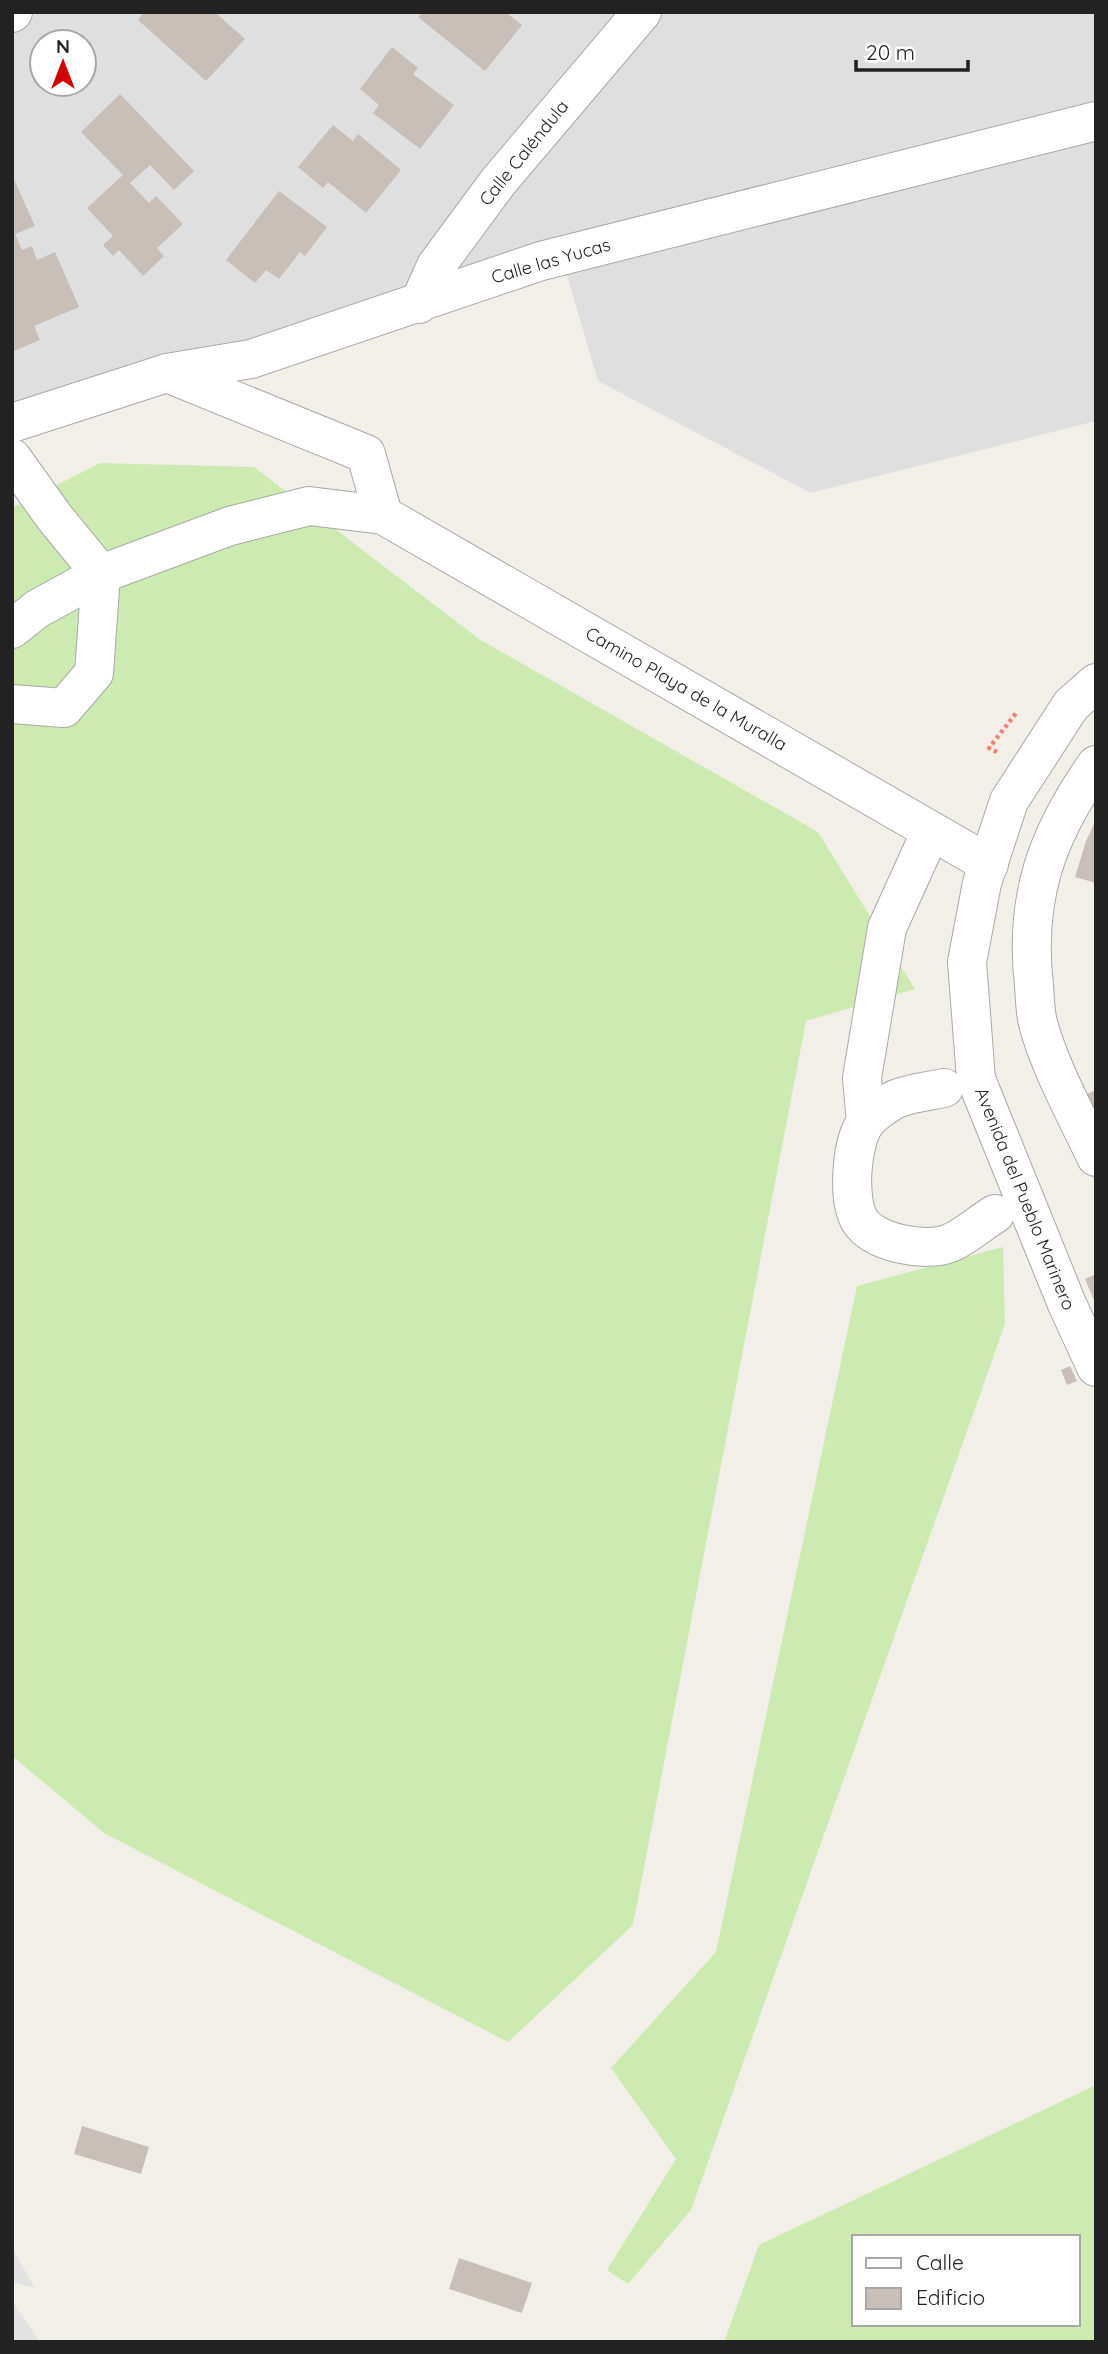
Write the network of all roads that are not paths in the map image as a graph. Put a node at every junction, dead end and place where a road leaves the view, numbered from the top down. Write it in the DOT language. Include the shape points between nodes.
graph roads {
  1 [pos="642,12"];
  2 [pos="1096,121"];
  3 [pos="419,304"];
  4 [pos="167,373"];
  5 [pos="12,423"];
  6 [pos="12,458"];
  7 [pos="383,515"];
  8 [pos="101,574"];
  9 [pos="12,629"];
  10 [pos="1096,683"];
  11 [pos="12,704"];
  12 [pos="1096,765"];
  13 [pos="931,831"];
  14 [pos="989,864"];
  15 [pos="971,941"];
  16 [pos="1030,952"];
  17 [pos="944,1088"];
  18 [pos="866,1122"];
  19 [pos="1096,1157"];
  20 [pos="995,1214"];
  21 [pos="1096,1367"];
  1 -- 3 [label="street, Calle Caléndula" via="498,181 436,266"];
  2 -- 3 [label="street, Calle las Yucas" via="541,261"];
  3 -- 4 [label="street, Calle las Yucas" via="251,359"];
  4 -- 5 [label="street, Calle las Yucas"];
  4 -- 7 [label="street" via="366,454"];
  6 -- 8 [label="street"];
  7 -- 8 [label="street, Camino Playa de la Muralla" via="309,506 230,526"];
  7 -- 13 [label="street, Camino Playa de la Muralla"];
  8 -- 9 [label="street, Camino Playa de la Muralla" via="37,609"];
  8 -- 11 [label="street" via="94,673 64,708"];
  10 -- 14 [label="street, Avenida del Pueblo Marinero" via="1071,705 1009,801"];
  12 -- 16 [label="street" via="1072,799 1048,848 1034,902"];
  13 -- 14 [label="street, Camino Playa de la Muralla"];
  13 -- 18 [label="street" via="887,928 862,1078"];
  14 -- 15 [label="street, Avenida del Pueblo Marinero"];
  15 -- 16 [label="street"];
  15 -- 21 [label="street, Avenida del Pueblo Marinero" via="967,962 976,1079"];
  16 -- 19 [label="street" via="1038,1023"];
  17 -- 18 [label="street" via="896,1099"];
  18 -- 20 [label="street" via="851,1169 853,1195 860,1221 878,1235 903,1246 949,1244"];
}
